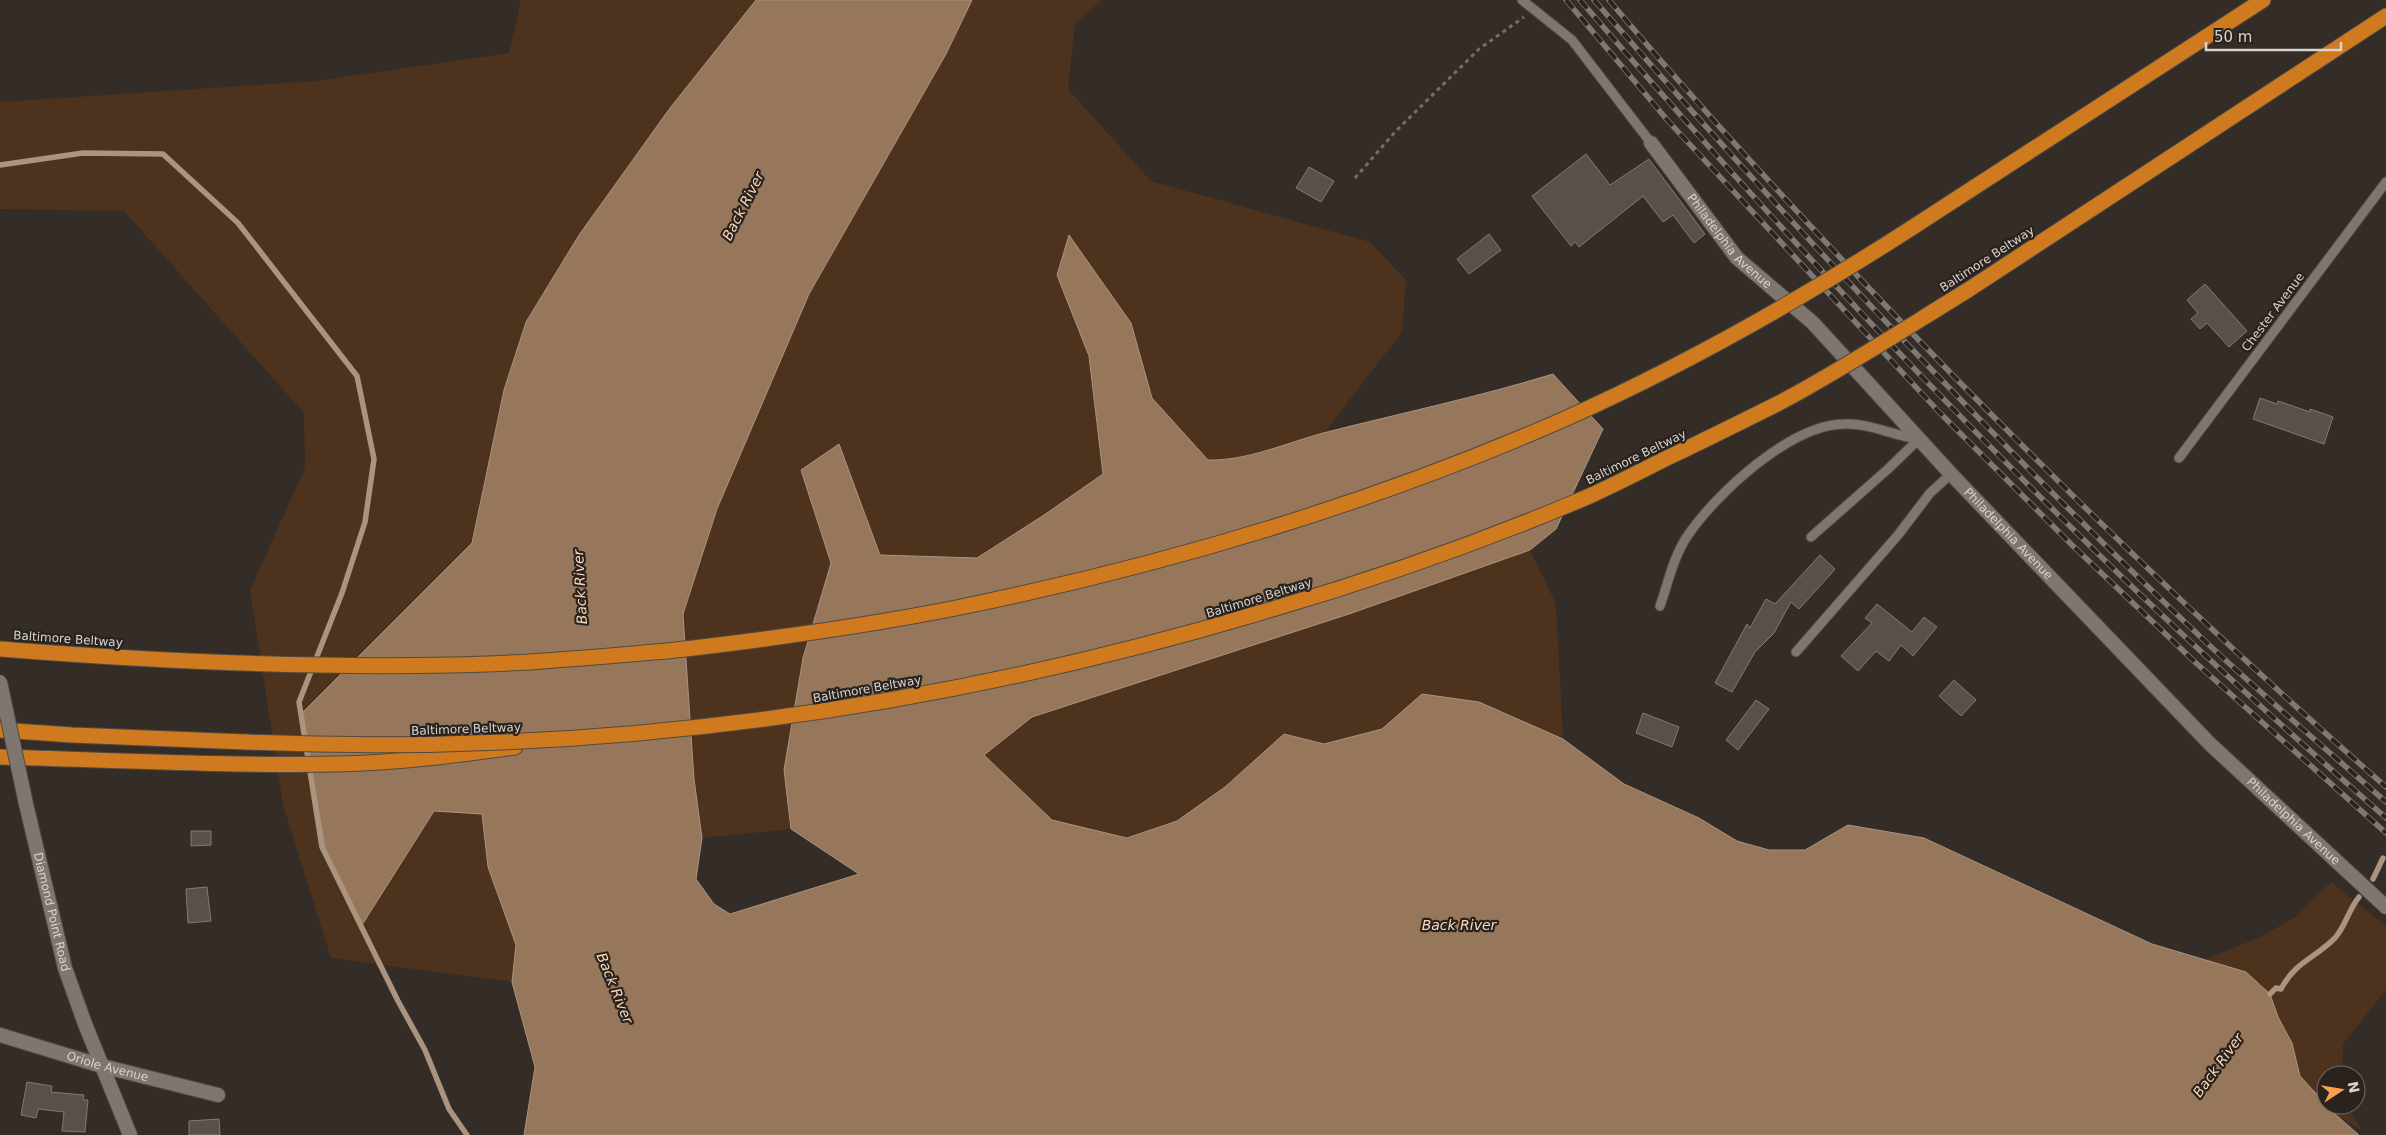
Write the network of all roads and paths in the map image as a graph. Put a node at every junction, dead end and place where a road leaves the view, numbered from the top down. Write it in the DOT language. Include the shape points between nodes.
graph roads {
  1 [pos="1522,0"];
  2 [pos="2263,0"];
  3 [pos="1534,10"];
  4 [pos="2386,16"];
  5 [pos="1651,143"];
  6 [pos="1355,178"];
  7 [pos="2386,182"];
  8 [pos="1919,439"];
  9 [pos="2179,458"];
  10 [pos="1951,474"];
  11 [pos="1811,536"];
  12 [pos="1660,606"];
  13 [pos="0,642"];
  14 [pos="0,649"];
  15 [pos="1796,652"];
  16 [pos="76,655"];
  17 [pos="0,682"];
  18 [pos="0,730"];
  19 [pos="566,740"];
  20 [pos="0,756"];
  21 [pos="2386,907"];
  22 [pos="0,1035"];
  23 [pos="102,1066"];
  24 [pos="218,1095"];
  25 [pos="130,1135"];
  1 -- 3 [label="lane"];
  2 -- 16 [label="highway, Baltimore Beltway, bridge" via="1824,285 1749,327 1560,421 1324,510 1179,553 956,608 857,626 723,644 568,659 452,665 249,664"];
  3 -- 5 [label="lane" via="1572,40"];
  3 -- 6 [label="path" via="1479,49 1395,132"];
  4 -- 19 [label="highway, Baltimore Beltway, bridge" via="1868,352 1783,401 1587,497 1336,591 1087,661 968,686 770,720"];
  5 -- 8 [label="street, Philadelphia Avenue" via="1737,258 1812,323"];
  7 -- 9 [label="lane, Chester Avenue"];
  8 -- 10 [label="street, Philadelphia Avenue"];
  8 -- 11 [label="lane"];
  8 -- 12 [label="lane" via="1867,425 1843,424 1813,430 1777,448 1740,477 1688,536"];
  10 -- 15 [label="lane" via="1930,493 1898,535"];
  10 -- 21 [label="street, Philadelphia Avenue" via="2210,744"];
  13 -- 16 [label="highway"];
  14 -- 16 [label="highway, Baltimore Beltway"];
  17 -- 23 [label="street, Diamond Point Road, bridge" via="65,968"];
  18 -- 19 [label="highway, Baltimore Beltway, bridge" via="338,746"];
  19 -- 20 [label="highway, bridge" via="454,755 340,764"];
  22 -- 23 [label="street, Oriole Avenue"];
  23 -- 24 [label="street, Oriole Avenue"];
  23 -- 25 [label="street, Diamond Point Road"];
}
